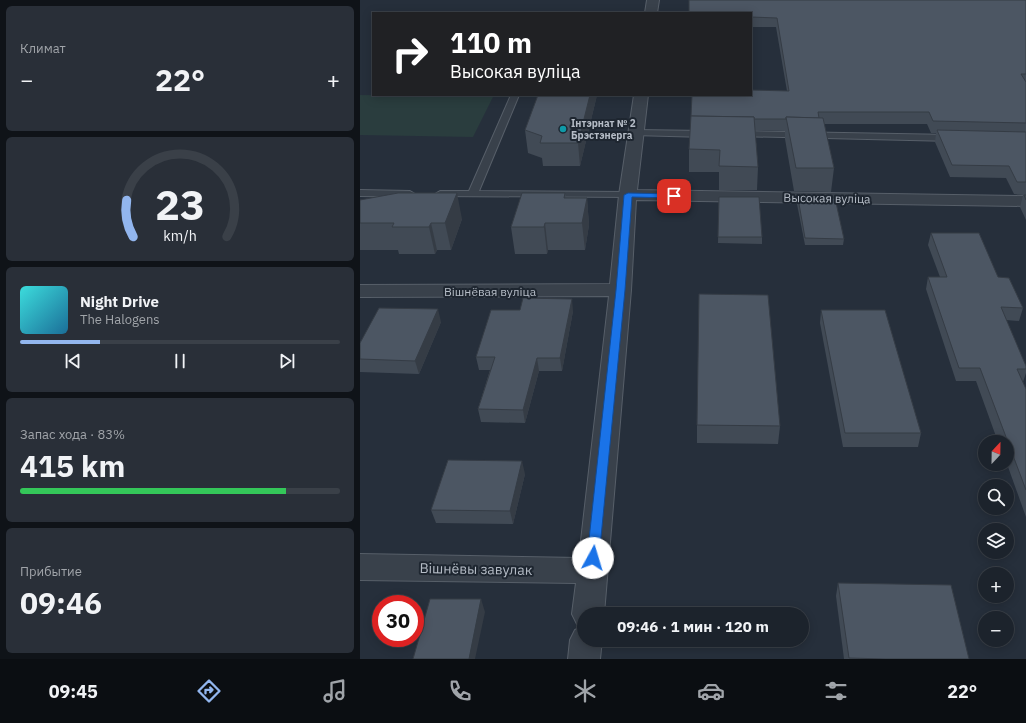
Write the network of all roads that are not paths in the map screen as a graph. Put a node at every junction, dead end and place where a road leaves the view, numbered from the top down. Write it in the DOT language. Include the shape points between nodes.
graph roads {
  1 [pos="653,0"];
  2 [pos="651,12"];
  3 [pos="515,96"];
  4 [pos="641,96"];
  5 [pos="636,133"];
  6 [pos="716,134"];
  7 [pos="732,134"];
  8 [pos="961,138"];
  9 [pos="360,193"];
  10 [pos="473,194"];
  11 [pos="628,195"];
  12 [pos="1026,201"];
  13 [pos="621,290"];
  14 [pos="360,291"];
  15 [pos="360,567"];
  16 [pos="592,571"];
  17 [pos="589,607"];
  18 [pos="585,647"];
  19 [pos="584,659"];
  1 -- 2 [label="street"];
  3 -- 10 [label="lane"];
  4 -- 5 [label="street"];
  5 -- 6 [label="lane"];
  5 -- 11 [label="street"];
  7 -- 8 [label="lane"];
  9 -- 10 [label="lane"];
  10 -- 11 [label="lane"];
  11 -- 12 [label="street, Высокая вуліца"];
  11 -- 13 [label="street"];
  13 -- 14 [label="street, Вішнёвая вуліца"];
  13 -- 16 [label="street"];
  15 -- 16 [label="street, Вішнёвы завулак"];
  16 -- 17 [label="street"];
  18 -- 19 [label="street"];
}
